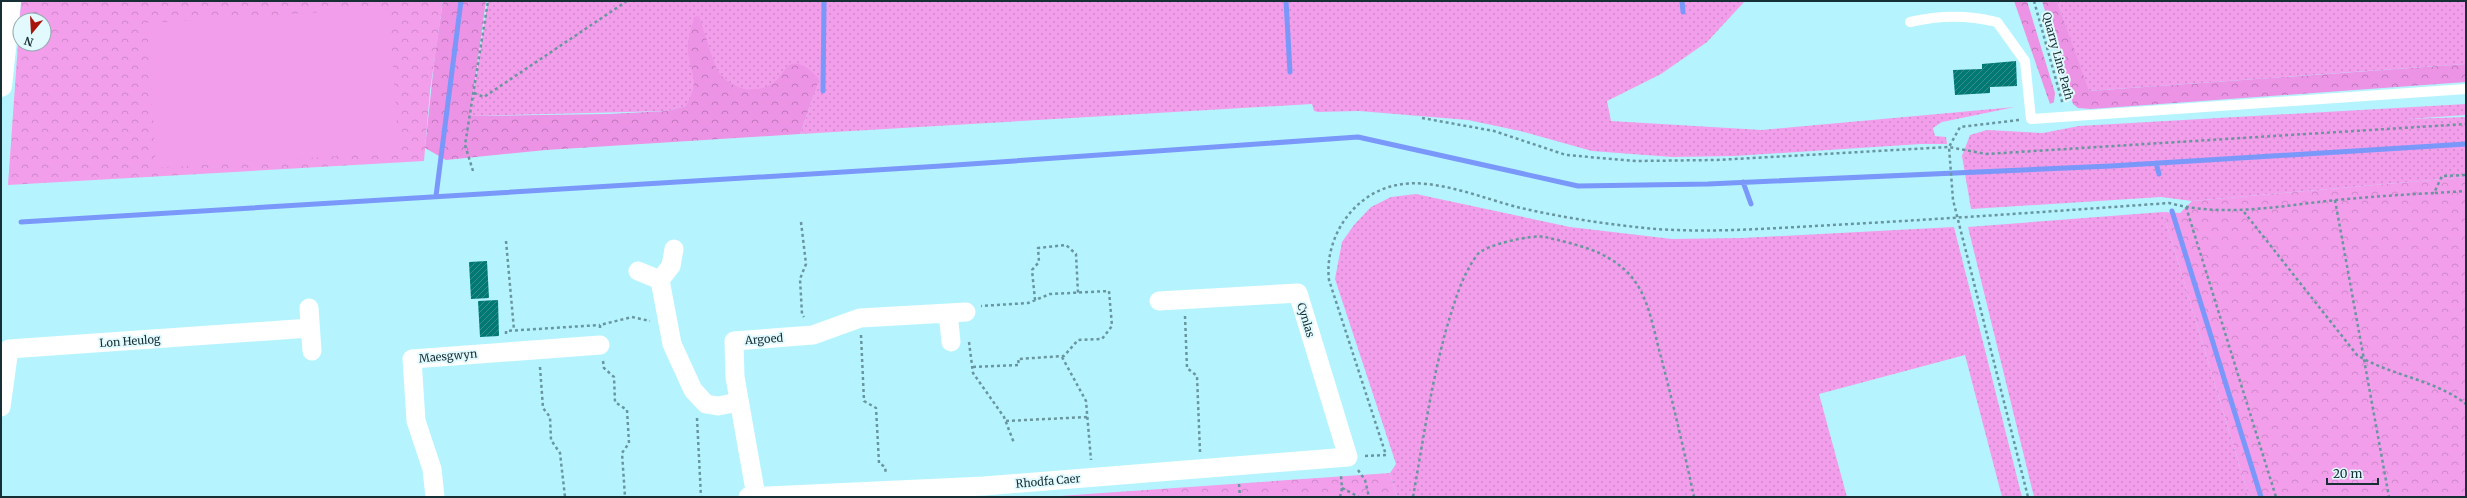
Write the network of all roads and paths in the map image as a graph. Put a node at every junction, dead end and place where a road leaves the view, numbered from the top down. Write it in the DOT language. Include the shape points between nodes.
graph roads {
  1 [pos="10,1"];
  2 [pos="488,1"];
  3 [pos="627,1"];
  4 [pos="2034,1"];
  5 [pos="1910,22"];
  6 [pos="1,86"];
  7 [pos="2466,89"];
  8 [pos="474,93"];
  9 [pos="2066,115"];
  10 [pos="1422,118"];
  11 [pos="2032,119"];
  12 [pos="2466,124"];
  13 [pos="1949,147"];
  14 [pos="473,171"];
  15 [pos="2466,175"];
  16 [pos="2466,191"];
  17 [pos="2434,193"];
  18 [pos="2335,200"];
  19 [pos="2186,207"];
  20 [pos="2244,212"];
  21 [pos="1958,219"];
  22 [pos="801,222"];
  23 [pos="506,241"];
  24 [pos="674,249"];
  25 [pos="638,271"];
  26 [pos="660,280"];
  27 [pos="1078,293"];
  28 [pos="1184,299"];
  29 [pos="1035,300"];
  30 [pos="1159,301"];
  31 [pos="309,308"];
  32 [pos="957,313"];
  33 [pos="860,318"];
  34 [pos="310,328"];
  35 [pos="668,329"];
  36 [pos="514,330"];
  37 [pos="816,334"];
  38 [pos="951,342"];
  39 [pos="600,345"];
  40 [pos="540,349"];
  41 [pos="312,351"];
  42 [pos="1062,357"];
  43 [pos="2363,359"];
  44 [pos="973,367"];
  45 [pos="693,390"];
  46 [pos="739,402"];
  47 [pos="2466,404"];
  48 [pos="1,407"];
  49 [pos="1087,417"];
  50 [pos="1006,421"];
  51 [pos="1014,443"];
  52 [pos="1386,455"];
  53 [pos="1343,458"];
  54 [pos="1200,469"];
  55 [pos="1092,477"];
  56 [pos="1342,488"];
  57 [pos="887,490"];
  58 [pos="435,497"];
  59 [pos="565,497"];
  60 [pos="625,497"];
  61 [pos="701,497"];
  62 [pos="752,497"];
  63 [pos="1340,497"];
  64 [pos="1359,497"];
  65 [pos="1370,497"];
  66 [pos="1413,497"];
  67 [pos="1694,497"];
  68 [pos="2028,497"];
  69 [pos="2276,497"];
  70 [pos="2389,497"];
  1 -- 6 [label="street"];
  2 -- 8 [label="path"];
  3 -- 8 [label="path" via="484,97"];
  4 -- 9 [label="path, Quarry Line Path"];
  5 -- 11 [label="lane" via="1937,16 1972,17 1997,22 2025,61"];
  7 -- 9 [label="lane"];
  8 -- 14 [label="path" via="465,145"];
  9 -- 11 [label="lane"];
  10 -- 13 [label="path" via="1494,131 1566,155 1636,161 1717,160"];
  11 -- 13 [label="path" via="1960,127"];
  12 -- 13 [label="path" via="1986,154"];
  13 -- 21 [label="path" via="1953,200"];
  15 -- 17 [label="path" via="2442,176"];
  16 -- 17 [label="path"];
  17 -- 18 [label="path"];
  18 -- 20 [label="path"];
  18 -- 43 [label="path"];
  19 -- 20 [label="path"];
  19 -- 21 [label="path" via="2169,202"];
  19 -- 69 [label="path"];
  20 -- 43 [label="path" via="2330,323"];
  21 -- 52 [label="path" via="1720,230 1657,229 1568,218 1422,183 1387,188 1363,201 1342,222 1335,236 1328,267 1329,280"];
  21 -- 68 [label="path"];
  22 -- 37 [label="path" via="806,264 800,279 802,314"];
  23 -- 36 [label="path"];
  24 -- 26 [label="street" via="672,266"];
  25 -- 26 [label="street"];
  26 -- 35 [label="street"];
  27 -- 29 [label="path" via="1050,294"];
  27 -- 29 [label="path" via="1076,254 1066,245 1038,248 1039,262 1032,270"];
  27 -- 42 [label="path" via="1109,291 1112,326 1102,339 1078,340"];
  28 -- 30 [label="street, Cynlas"];
  28 -- 53 [label="street, Cynlas" via="1298,293"];
  28 -- 54 [label="path" via="1187,368 1197,376"];
  29 -- 32 [label="path" via="1028,303 966,307"];
  31 -- 34 [label="street"];
  32 -- 33 [label="street, Argoed"];
  32 -- 38 [label="street"];
  33 -- 37 [label="street, Argoed"];
  33 -- 57 [label="path" via="864,401 876,408 879,463 885,467"];
  34 -- 41 [label="street"];
  34 -- 48 [label="street, Lon Heulog" via="9,349"];
  35 -- 39 [label="path" via="643,318 632,317 600,325"];
  35 -- 45 [label="street"];
  37 -- 46 [label="street, Argoed" via="734,341"];
  38 -- 44 [label="path" via="970,342"];
  39 -- 40 [label="street, Maesgwyn"];
  39 -- 60 [label="path" via="604,368 614,376 615,402 627,410 629,443 622,453"];
  40 -- 58 [label="street, Maesgwyn" via="412,359 416,421 432,469"];
  40 -- 59 [label="path" via="543,408 550,417 551,440 560,453"];
  42 -- 44 [label="path" via="1018,359 1019,365"];
  42 -- 49 [label="path" via="1086,401"];
  43 -- 47 [label="path" via="2373,365 2440,388"];
  43 -- 70 [label="path"];
  44 -- 50 [label="path" via="973,373"];
  45 -- 46 [label="street" via="706,404 718,406"];
  45 -- 61 [label="path" via="699,437"];
  46 -- 62 [label="street, Argoed"];
  49 -- 50 [label="path"];
  49 -- 55 [label="path"];
  50 -- 51 [label="path"];
  53 -- 54 [label="street, Rhodfa Caer"];
  53 -- 56 [label="path"];
  53 -- 65 [label="path" via="1365,480"];
  54 -- 55 [label="street, Rhodfa Caer"];
  55 -- 57 [label="street, Rhodfa Caer" via="984,486"];
  56 -- 63 [label="path"];
  56 -- 64 [label="path"];
  57 -- 62 [label="street, Rhodfa Caer"];
  66 -- 67 [label="path" via="1436,368 1454,303 1468,270 1478,253 1511,240 1539,235 1584,246 1613,261 1628,273 1642,291 1678,421"];
}
